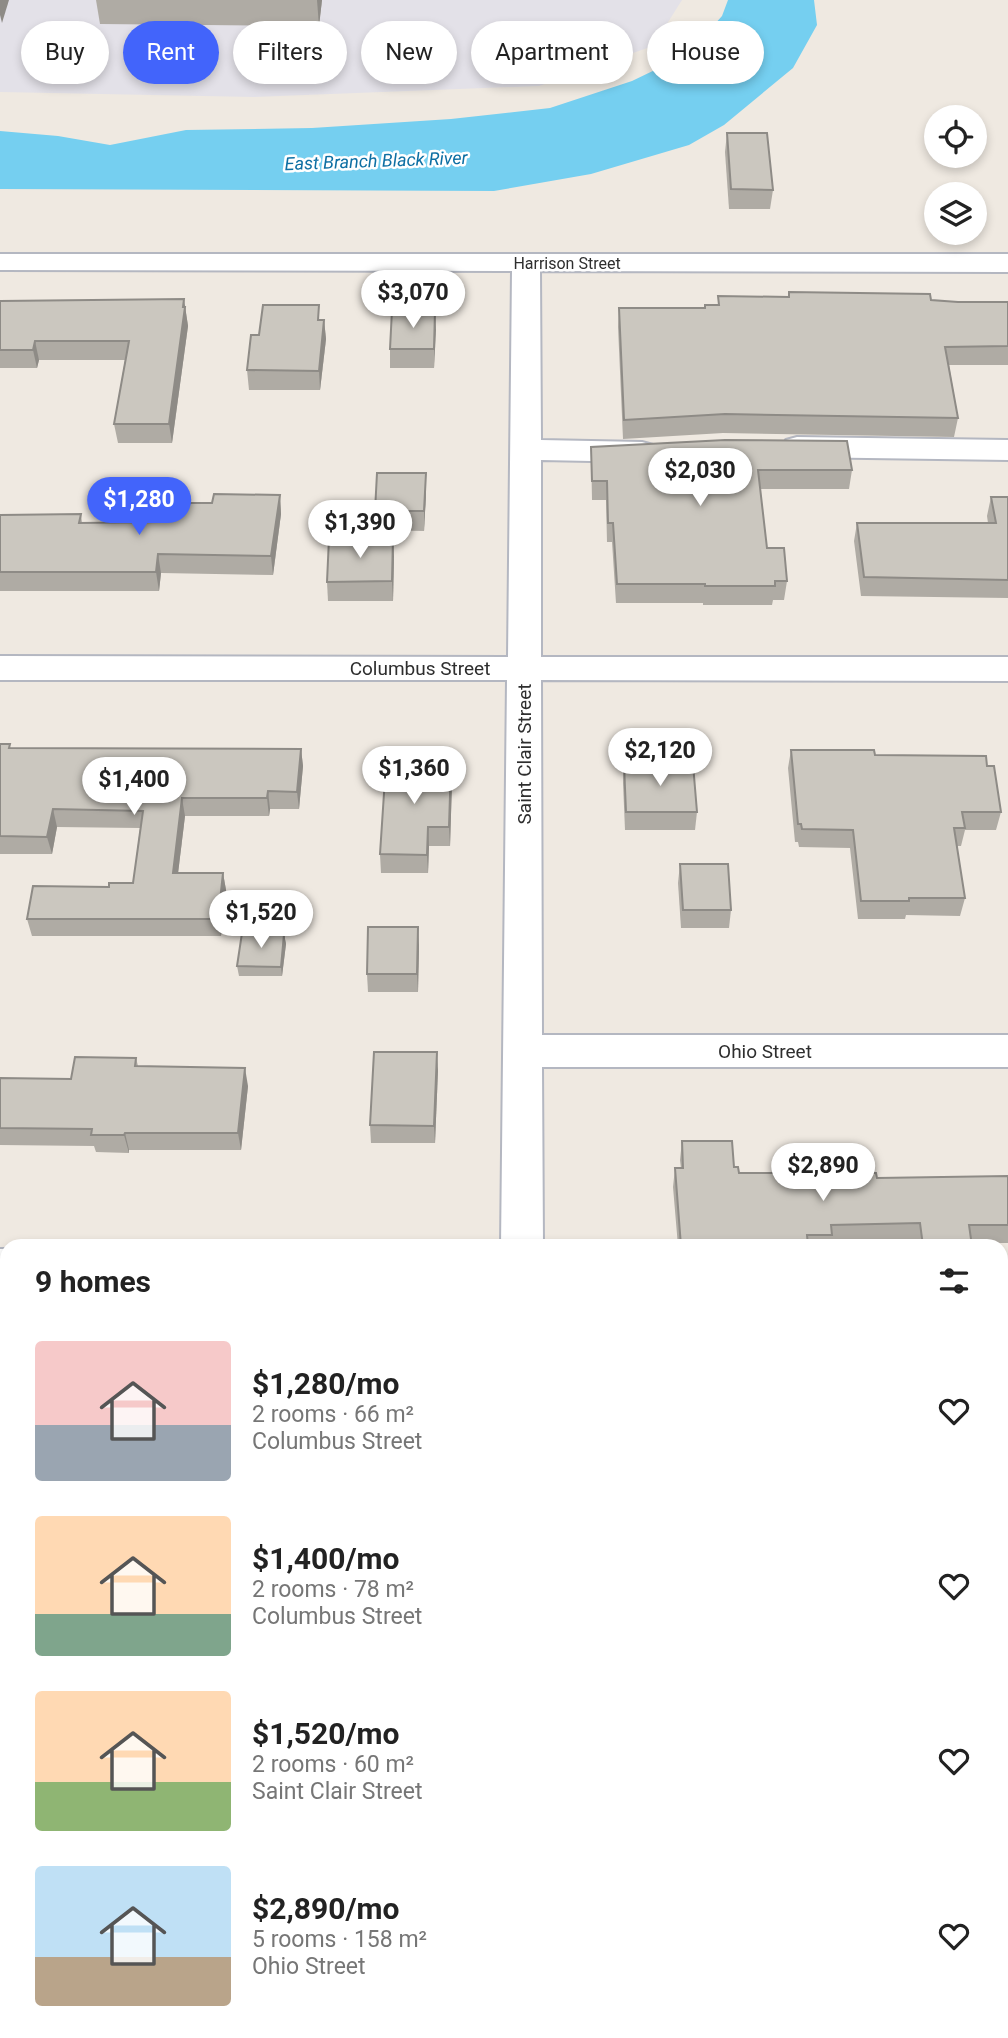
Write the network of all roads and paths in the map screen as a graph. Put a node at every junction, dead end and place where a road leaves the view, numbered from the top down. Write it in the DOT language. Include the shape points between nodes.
graph roads {
  1 [pos="0,262"];
  2 [pos="526,262"];
  3 [pos="1008,262"];
  4 [pos="764,447"];
  5 [pos="525,450"];
  6 [pos="673,450"];
  7 [pos="1008,450"];
  8 [pos="0,668"];
  9 [pos="524,668"];
  10 [pos="1008,669"];
  11 [pos="523,1051"];
  12 [pos="1008,1051"];
  13 [pos="522,1239"];
  1 -- 2 [label="street, Harrison Street"];
  2 -- 3 [label="street, Harrison Street"];
  2 -- 5 [label="street, Saint Clair Street"];
  4 -- 7 [label="street"];
  5 -- 6 [label="street"];
  5 -- 9 [label="street, Saint Clair Street"];
  8 -- 9 [label="street, Columbus Street"];
  9 -- 10 [label="street, Columbus Street"];
  9 -- 11 [label="street, Saint Clair Street"];
  11 -- 12 [label="street, Ohio Street"];
  11 -- 13 [label="street, Saint Clair Street"];
}
